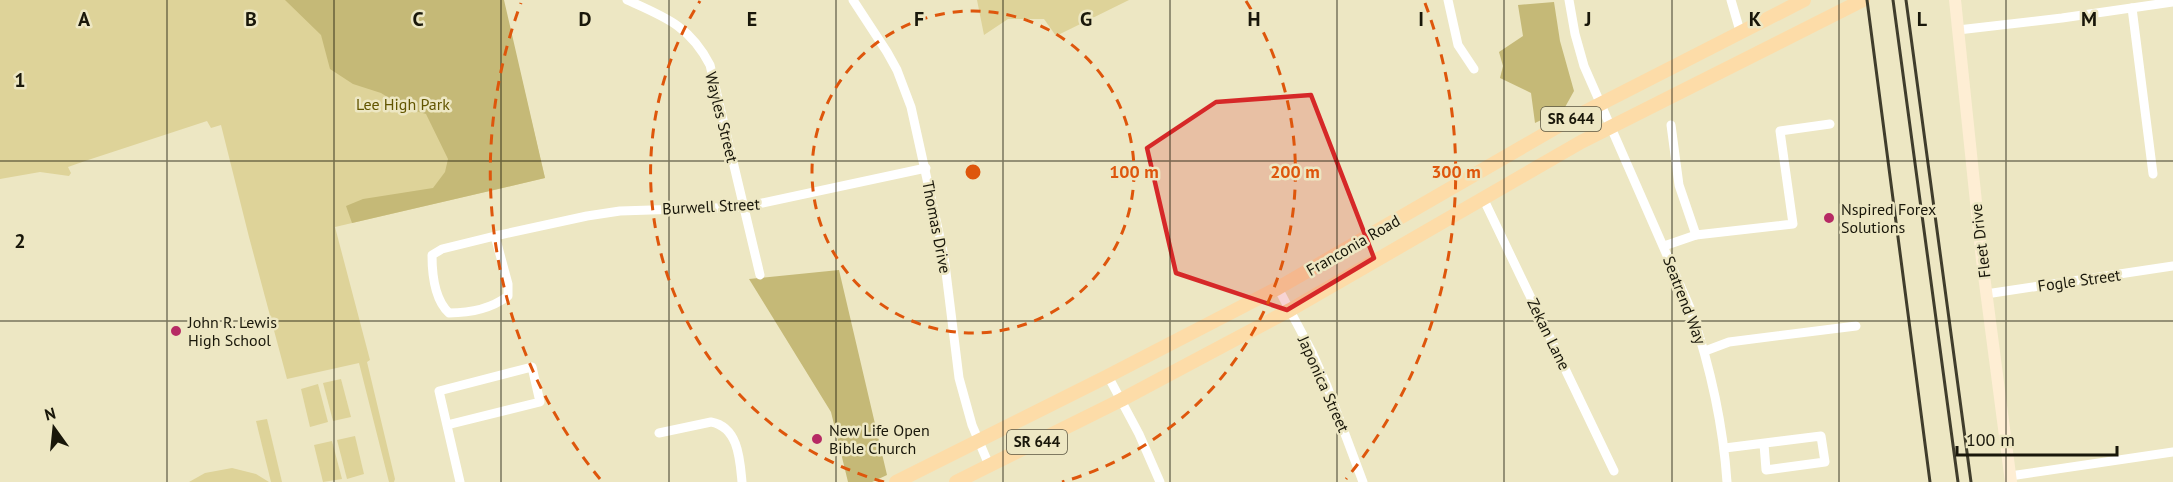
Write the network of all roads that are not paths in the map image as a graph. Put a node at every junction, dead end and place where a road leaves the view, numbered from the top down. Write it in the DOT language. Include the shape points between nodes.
graph roads {
  1 [pos="627,0"];
  2 [pos="853,0"];
  3 [pos="1448,0"];
  4 [pos="1569,0"];
  5 [pos="1731,0"];
  6 [pos="1804,0"];
  7 [pos="1863,0"];
  8 [pos="1955,0"];
  9 [pos="2173,2"];
  10 [pos="2132,8"];
  11 [pos="1958,30"];
  12 [pos="1740,32"];
  13 [pos="1474,69"];
  14 [pos="1599,104"];
  15 [pos="1830,124"];
  16 [pos="1671,125"];
  17 [pos="1610,127"];
  18 [pos="926,168"];
  19 [pos="2153,174"];
  20 [pos="1484,198"];
  21 [pos="744,207"];
  22 [pos="1696,235"];
  23 [pos="495,236"];
  24 [pos="1664,246"];
  25 [pos="2173,266"];
  26 [pos="760,275"];
  27 [pos="1278,288"];
  28 [pos="1986,294"];
  29 [pos="1290,310"];
  30 [pos="1856,326"];
  31 [pos="1705,351"];
  32 [pos="1108,376"];
  33 [pos="1121,400"];
  34 [pos="447,425"];
  35 [pos="658,434"];
  36 [pos="978,441"];
  37 [pos="1764,444"];
  38 [pos="1725,448"];
  39 [pos="2173,452"];
  40 [pos="989,465"];
  41 [pos="1614,471"];
  42 [pos="2011,479"];
  43 [pos="460,482"];
  44 [pos="742,482"];
  45 [pos="897,482"];
  46 [pos="956,482"];
  47 [pos="1160,482"];
  48 [pos="1363,482"];
  49 [pos="1727,482"];
  1 -- 21 [label="street, Wayles Street" via="675,23 702,50 710,65"];
  2 -- 18 [label="street, Thomas Drive" via="901,79"];
  3 -- 13 [label="street" via="1458,45"];
  4 -- 14 [label="street, Seatrend Way" via="1581,56"];
  5 -- 12 [label="street"];
  6 -- 12 [label="main road, Franconia Road / SR 644"];
  7 -- 17 [label="main road, Franconia Road / SR 644"];
  8 -- 11 [label="street, Fleet Drive"];
  9 -- 10 [label="street"];
  10 -- 11 [label="street"];
  10 -- 19 [label="street"];
  11 -- 28 [label="street, Fleet Drive"];
  12 -- 14 [label="main road, Franconia Road / SR 644"];
  14 -- 17 [label="street, Seatrend Way"];
  14 -- 27 [label="main road, Franconia Road / SR 644"];
  15 -- 22 [label="street" via="1780,131 1793,224"];
  16 -- 22 [label="street" via="1679,185"];
  17 -- 20 [label="main road, Franconia Road / SR 644"];
  17 -- 24 [label="street, Seatrend Way"];
  18 -- 21 [label="street, Burwell Street"];
  18 -- 36 [label="street, Thomas Drive" via="944,256 957,371"];
  20 -- 29 [label="main road, Franconia Road / SR 644"];
  20 -- 41 [label="street, Zekan Lane"];
  21 -- 23 [label="street, Burwell Street" via="620,211"];
  21 -- 26 [label="street, Wayles Street"];
  22 -- 24 [label="street"];
  23 -- 23 [label="street, Burwell Street" via="432,255 441,305 450,314 498,304 508,296"];
  24 -- 31 [label="street, Seatrend Way"];
  25 -- 28 [label="street, Fogle Street"];
  27 -- 29 [label="street, Japonica Street"];
  27 -- 32 [label="main road, Franconia Road / SR 644"];
  28 -- 42 [label="street, Fleet Drive"];
  29 -- 33 [label="main road, Franconia Road / SR 644"];
  29 -- 48 [label="street, Japonica Street" via="1327,386"];
  30 -- 31 [label="street" via="1729,342"];
  31 -- 38 [label="street, Seatrend Way"];
  32 -- 33 [label="street"];
  32 -- 36 [label="main road, Franconia Road / SR 644"];
  33 -- 40 [label="main road, Franconia Road / SR 644"];
  33 -- 47 [label="street"];
  34 -- 34 [label="street" via="540,402 532,367 439,391"];
  34 -- 43 [label="street"];
  35 -- 44 [label="street" via="711,422 719,424 738,448"];
  36 -- 40 [label="street, Thomas Drive"];
  36 -- 45 [label="main road, Franconia Road / SR 644"];
  37 -- 37 [label="street" via="1766,470 1825,462 1821,436"];
  37 -- 38 [label="street"];
  38 -- 49 [label="street, Seatrend Way"];
  39 -- 42 [label="street"];
  40 -- 46 [label="main road, Franconia Road / SR 644"];
}
